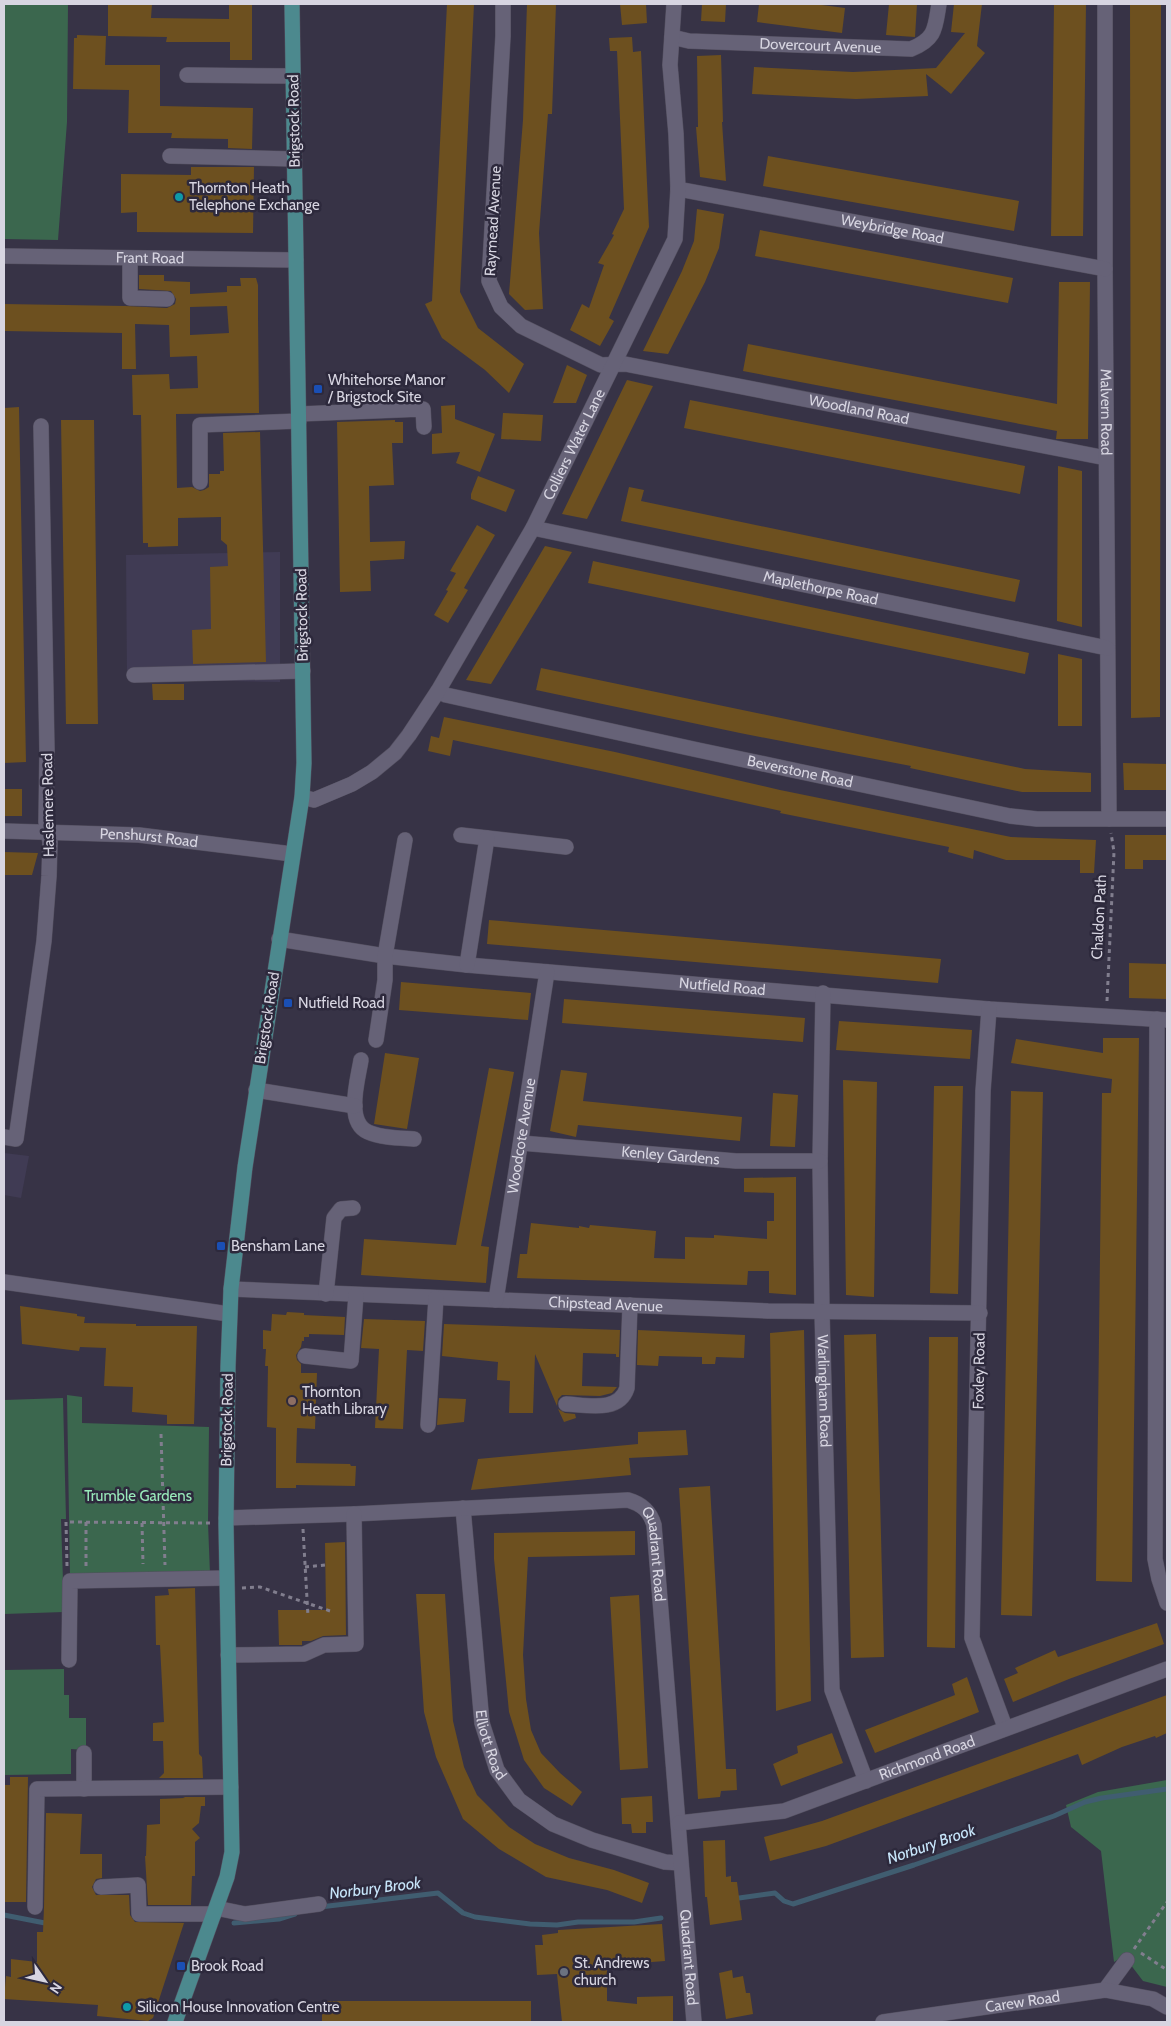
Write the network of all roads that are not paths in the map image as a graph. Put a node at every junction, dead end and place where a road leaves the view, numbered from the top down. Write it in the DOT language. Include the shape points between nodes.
graph roads {
  1 [pos="292,4"];
  2 [pos="503,4"];
  3 [pos="674,4"];
  4 [pos="938,4"];
  5 [pos="1105,4"];
  6 [pos="672,37"];
  7 [pos="187,75"];
  8 [pos="293,76"];
  9 [pos="170,156"];
  10 [pos="294,159"];
  11 [pos="678,189"];
  12 [pos="4,256"];
  13 [pos="130,258"];
  14 [pos="296,260"];
  15 [pos="1105,269"];
  16 [pos="167,298"];
  17 [pos="613,366"];
  18 [pos="299,418"];
  19 [pos="42,426"];
  20 [pos="424,427"];
  21 [pos="1106,458"];
  22 [pos="200,482"];
  23 [pos="533,528"];
  24 [pos="1107,648"];
  25 [pos="303,671"];
  26 [pos="134,675"];
  27 [pos="438,691"];
  28 [pos="302,797"];
  29 [pos="1109,819"];
  30 [pos="1167,819"];
  31 [pos="4,832"];
  32 [pos="49,833"];
  33 [pos="461,835"];
  34 [pos="487,838"];
  35 [pos="405,840"];
  36 [pos="566,847"];
  37 [pos="292,854"];
  38 [pos="279,939"];
  39 [pos="384,956"];
  40 [pos="466,965"];
  41 [pos="547,972"];
  42 [pos="823,993"];
  43 [pos="989,1008"];
  44 [pos="1162,1019"];
  45 [pos="376,1040"];
  46 [pos="361,1060"];
  47 [pos="256,1090"];
  48 [pos="354,1106"];
  49 [pos="4,1137"];
  50 [pos="414,1139"];
  51 [pos="522,1143"];
  52 [pos="820,1161"];
  53 [pos="353,1208"];
  54 [pos="4,1282"];
  55 [pos="231,1289"];
  56 [pos="326,1294"];
  57 [pos="356,1295"];
  58 [pos="436,1298"];
  59 [pos="496,1300"];
  60 [pos="630,1305"];
  61 [pos="822,1312"];
  62 [pos="980,1313"];
  63 [pos="230,1314"];
  64 [pos="306,1356"];
  65 [pos="566,1404"];
  66 [pos="428,1425"];
  67 [pos="1161,1456"];
  68 [pos="464,1508"];
  69 [pos="354,1514"];
  70 [pos="226,1521"];
  71 [pos="227,1583"];
  72 [pos="1167,1603"];
  73 [pos="228,1655"];
  74 [pos="69,1660"];
  75 [pos="1167,1669"];
  76 [pos="1005,1728"];
  77 [pos="84,1753"];
  78 [pos="866,1781"];
  79 [pos="232,1787"];
  80 [pos="84,1789"];
  81 [pos="679,1822"];
  82 [pos="680,1863"];
  83 [pos="101,1887"];
  84 [pos="319,1904"];
  85 [pos="35,1907"];
  86 [pos="215,1911"];
  87 [pos="1127,1960"];
  88 [pos="1105,1990"];
  89 [pos="1167,2007"];
  90 [pos="175,2022"];
  91 [pos="694,2022"];
  92 [pos="883,2022"];
  1 -- 8 [label="main road, Brigstock Road"];
  2 -- 17 [label="street, Raymead Avenue" via="489,281 501,307 521,326 601,365"];
  3 -- 6 [label="street, Colliers Water Lane"];
  4 -- 6 [label="street, Dovercourt Avenue" via="935,28 925,44 911,49 689,41"];
  5 -- 15 [label="street, Malvern Road"];
  6 -- 11 [label="street, Colliers Water Lane" via="670,65"];
  7 -- 8 [label="street"];
  8 -- 10 [label="main road, Brigstock Road"];
  9 -- 10 [label="street"];
  10 -- 14 [label="main road, Brigstock Road"];
  11 -- 15 [label="street, Weybridge Road"];
  11 -- 17 [label="street, Colliers Water Lane" via="675,239"];
  12 -- 13 [label="street, Frant Road"];
  13 -- 14 [label="street, Frant Road"];
  13 -- 16 [label="street" via="130,298"];
  14 -- 18 [label="main road, Brigstock Road"];
  15 -- 21 [label="street, Malvern Road"];
  17 -- 21 [label="street, Woodland Road" via="625,364"];
  17 -- 23 [label="street, Colliers Water Lane"];
  18 -- 20 [label="street" via="423,409"];
  18 -- 22 [label="street" via="200,424"];
  18 -- 25 [label="main road, Brigstock Road"];
  19 -- 32 [label="street, Haslemere Road" via="46,822"];
  21 -- 24 [label="street, Malvern Road"];
  23 -- 24 [label="street, Maplethorpe Road"];
  23 -- 27 [label="street, Colliers Water Lane"];
  24 -- 29 [label="street, Malvern Road"];
  25 -- 26 [label="street"];
  25 -- 28 [label="main road, Brigstock Road"];
  27 -- 28 [label="street, Colliers Water Lane" via="395,753 372,772 331,794 314,800"];
  27 -- 29 [label="street, Beverstone Road" via="1010,816"];
  28 -- 37 [label="main road, Brigstock Road"];
  29 -- 30 [label="street, Beverstone Road"];
  31 -- 32 [label="street, Penshurst Road"];
  32 -- 37 [label="street, Penshurst Road" via="139,835"];
  32 -- 49 [label="street, Haslemere Road" via="48,911 16,1139"];
  33 -- 34 [label="street"];
  34 -- 36 [label="street"];
  34 -- 40 [label="street"];
  35 -- 39 [label="street"];
  37 -- 38 [label="main road, Brigstock Road"];
  38 -- 39 [label="street, Nutfield Road"];
  38 -- 47 [label="main road, Brigstock Road"];
  39 -- 40 [label="street, Nutfield Road"];
  39 -- 45 [label="street" via="385,980"];
  40 -- 41 [label="street, Nutfield Road"];
  41 -- 42 [label="street, Nutfield Road" via="722,988"];
  41 -- 51 [label="street, Woodcote Avenue"];
  42 -- 43 [label="street, Nutfield Road"];
  42 -- 52 [label="street, Warlingham Road"];
  43 -- 44 [label="street, Nutfield Road"];
  43 -- 62 [label="street, Foxley Road" via="983,1091"];
  44 -- 67 [label="street"];
  46 -- 48 [label="street"];
  47 -- 48 [label="street"];
  47 -- 55 [label="main road, Brigstock Road"];
  48 -- 50 [label="street" via="356,1120 364,1130 376,1135"];
  51 -- 52 [label="street, Kenley Gardens" via="736,1160"];
  51 -- 59 [label="street, Woodcote Avenue"];
  52 -- 61 [label="street, Warlingham Road"];
  53 -- 56 [label="street" via="341,1209 334,1218"];
  54 -- 63 [label="street"];
  55 -- 56 [label="street, Chipstead Avenue"];
  55 -- 63 [label="main road, Brigstock Road"];
  56 -- 57 [label="street, Chipstead Avenue"];
  57 -- 58 [label="street, Chipstead Avenue"];
  57 -- 64 [label="street" via="351,1361"];
  58 -- 59 [label="street, Chipstead Avenue"];
  58 -- 66 [label="street"];
  59 -- 60 [label="street, Chipstead Avenue"];
  60 -- 61 [label="street, Chipstead Avenue"];
  60 -- 65 [label="street" via="628,1388 624,1396 611,1405"];
  61 -- 62 [label="street, Chipstead Avenue"];
  61 -- 78 [label="street, Warlingham Road" via="832,1690"];
  62 -- 76 [label="street, Foxley Road" via="972,1638"];
  63 -- 70 [label="main road, Brigstock Road"];
  67 -- 72 [label="street" via="1155,1560"];
  68 -- 69 [label="street, Quadrant Road"];
  68 -- 81 [label="street, Quadrant Road" via="628,1500 641,1505 652,1516"];
  68 -- 82 [label="street, Elliott Road" via="482,1723 497,1770 519,1800 553,1824 592,1840 665,1862"];
  69 -- 70 [label="street, Quadrant Road"];
  69 -- 73 [label="street" via="356,1644 324,1645 304,1654"];
  70 -- 71 [label="main road, Brigstock Road"];
  71 -- 73 [label="main road, Brigstock Road"];
  71 -- 74 [label="street" via="70,1581"];
  73 -- 79 [label="main road, Brigstock Road"];
  75 -- 76 [label="street, Richmond Road"];
  76 -- 78 [label="street, Richmond Road"];
  77 -- 80 [label="street"];
  78 -- 81 [label="street, Richmond Road" via="784,1811"];
  79 -- 80 [label="street"];
  79 -- 86 [label="main road, Brigstock Road" via="232,1852 228,1877"];
  80 -- 85 [label="street" via="36,1789"];
  81 -- 82 [label="street, Quadrant Road"];
  82 -- 91 [label="street, Quadrant Road"];
  83 -- 86 [label="street" via="138,1885 139,1914"];
  84 -- 86 [label="street" via="245,1914"];
  86 -- 90 [label="main road, Brigstock Road"];
  87 -- 88 [label="street"];
  88 -- 89 [label="street, Carew Road" via="1153,1999"];
  88 -- 92 [label="street, Carew Road"];
}
